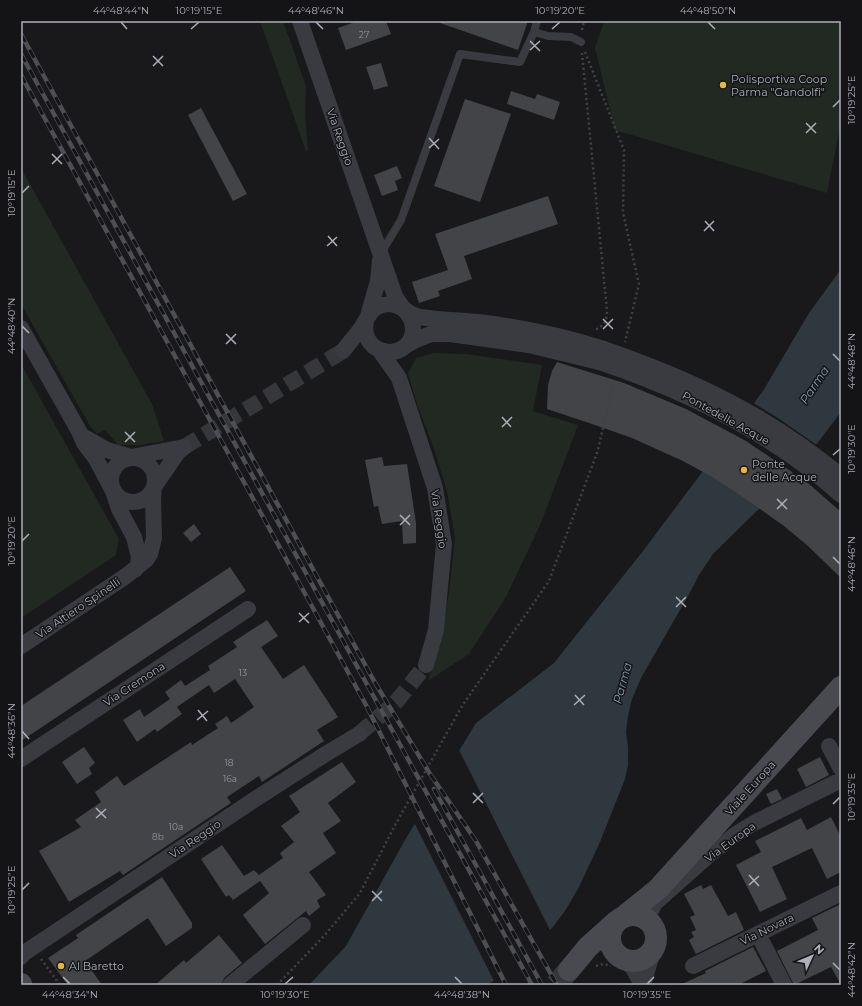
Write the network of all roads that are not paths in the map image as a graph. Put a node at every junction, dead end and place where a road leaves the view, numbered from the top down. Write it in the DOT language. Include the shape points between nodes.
graph roads {
  1 [pos="300,21"];
  2 [pos="537,21"];
  3 [pos="534,32"];
  4 [pos="581,42"];
  5 [pos="381,254"];
  6 [pos="402,308"];
  7 [pos="367,318"];
  8 [pos="21,328"];
  9 [pos="402,348"];
  10 [pos="378,349"];
  11 [pos="601,355"];
  12 [pos="399,378"];
  13 [pos="80,433"];
  14 [pos="131,458"];
  15 [pos="841,476"];
  16 [pos="154,487"];
  17 [pos="113,491"];
  18 [pos="841,494"];
  19 [pos="135,570"];
  20 [pos="248,609"];
  21 [pos="21,646"];
  22 [pos="426,665"];
  23 [pos="841,687"];
  24 [pos="359,734"];
  25 [pos="830,746"];
  26 [pos="21,758"];
  27 [pos="841,769"];
  28 [pos="841,780"];
  29 [pos="841,892"];
  30 [pos="655,899"];
  31 [pos="620,920"];
  32 [pos="303,925"];
  33 [pos="758,934"];
  34 [pos="654,940"];
  35 [pos="25,952"];
  36 [pos="620,962"];
  37 [pos="693,966"];
  38 [pos="230,985"];
  39 [pos="642,985"];
  40 [pos="784,985"];
  1 -- 5 [label="street, Via Reggio"];
  2 -- 3 [label="lane"];
  3 -- 4 [label="lane" via="548,36 571,37"];
  3 -- 5 [label="lane" via="520,62 460,54 401,220"];
  5 -- 6 [label="street, Via Reggio" via="395,296"];
  5 -- 7 [label="street, Via Reggio" via="378,281"];
  6 -- 7 [label="street" via="392,304 381,306 372,311"];
  6 -- 9 [label="street, Via Reggio" via="410,317 413,327 411,338"];
  6 -- 11 [label="street" via="420,317 479,322 565,338"];
  7 -- 10 [label="street, Via Reggio" via="366,336"];
  7 -- 10 [label="street" via="343,351"];
  8 -- 13 [label="street"];
  9 -- 10 [label="street" via="390,352"];
  9 -- 11 [label="street" via="418,338 431,334 455,334"];
  9 -- 12 [label="street, Via Reggio"];
  10 -- 12 [label="street, Via Reggio"];
  11 -- 15 [label="street, bridge" via="646,363 681,377 736,405 797,442"];
  11 -- 18 [label="street, Pontedelle Acque, bridge" via="749,429"];
  12 -- 22 [label="street, Via Reggio" via="435,488 444,544 436,630"];
  13 -- 14 [label="street" via="87,440 107,450"];
  13 -- 17 [label="street"];
  14 -- 16 [label="street" via="141,459 152,468"];
  14 -- 16 [label="street" via="184,446"];
  14 -- 17 [label="street" via="122,460 114,467 110,476"];
  16 -- 17 [label="street" via="146,499 133,503 119,498"];
  16 -- 19 [label="street, Via Altiero Spinelli" via="152,547 147,559"];
  17 -- 19 [label="street" via="137,545 139,560"];
  19 -- 21 [label="street, Via Altiero Spinelli"];
  20 -- 26 [label="street, Via Cremona"];
  23 -- 30 [label="main road, Viale Europa"];
  24 -- 35 [label="street, Via Reggio" via="253,800"];
  25 -- 27 [label="street"];
  28 -- 30 [label="street, Via Europa" via="736,834 655,903"];
  29 -- 33 [label="street, Via Novara"];
  30 -- 31 [label="main road, Via Europa"];
  30 -- 34 [label="main road" via="652,918"];
  31 -- 34 [label="main road" via="632,915 642,917 650,923"];
  31 -- 36 [label="main road, Via Europa" via="612,928 610,938 611,947"];
  31 -- 36 [label="main road" via="588,947 580,966 584,957 592,954 613,956"];
  32 -- 38 [label="street"];
  33 -- 37 [label="street, Via Novara"];
  33 -- 40 [label="street"];
  34 -- 36 [label="main road" via="651,952 644,959"];
  34 -- 39 [label="street"];
  36 -- 39 [label="street" via="633,968"];
}
